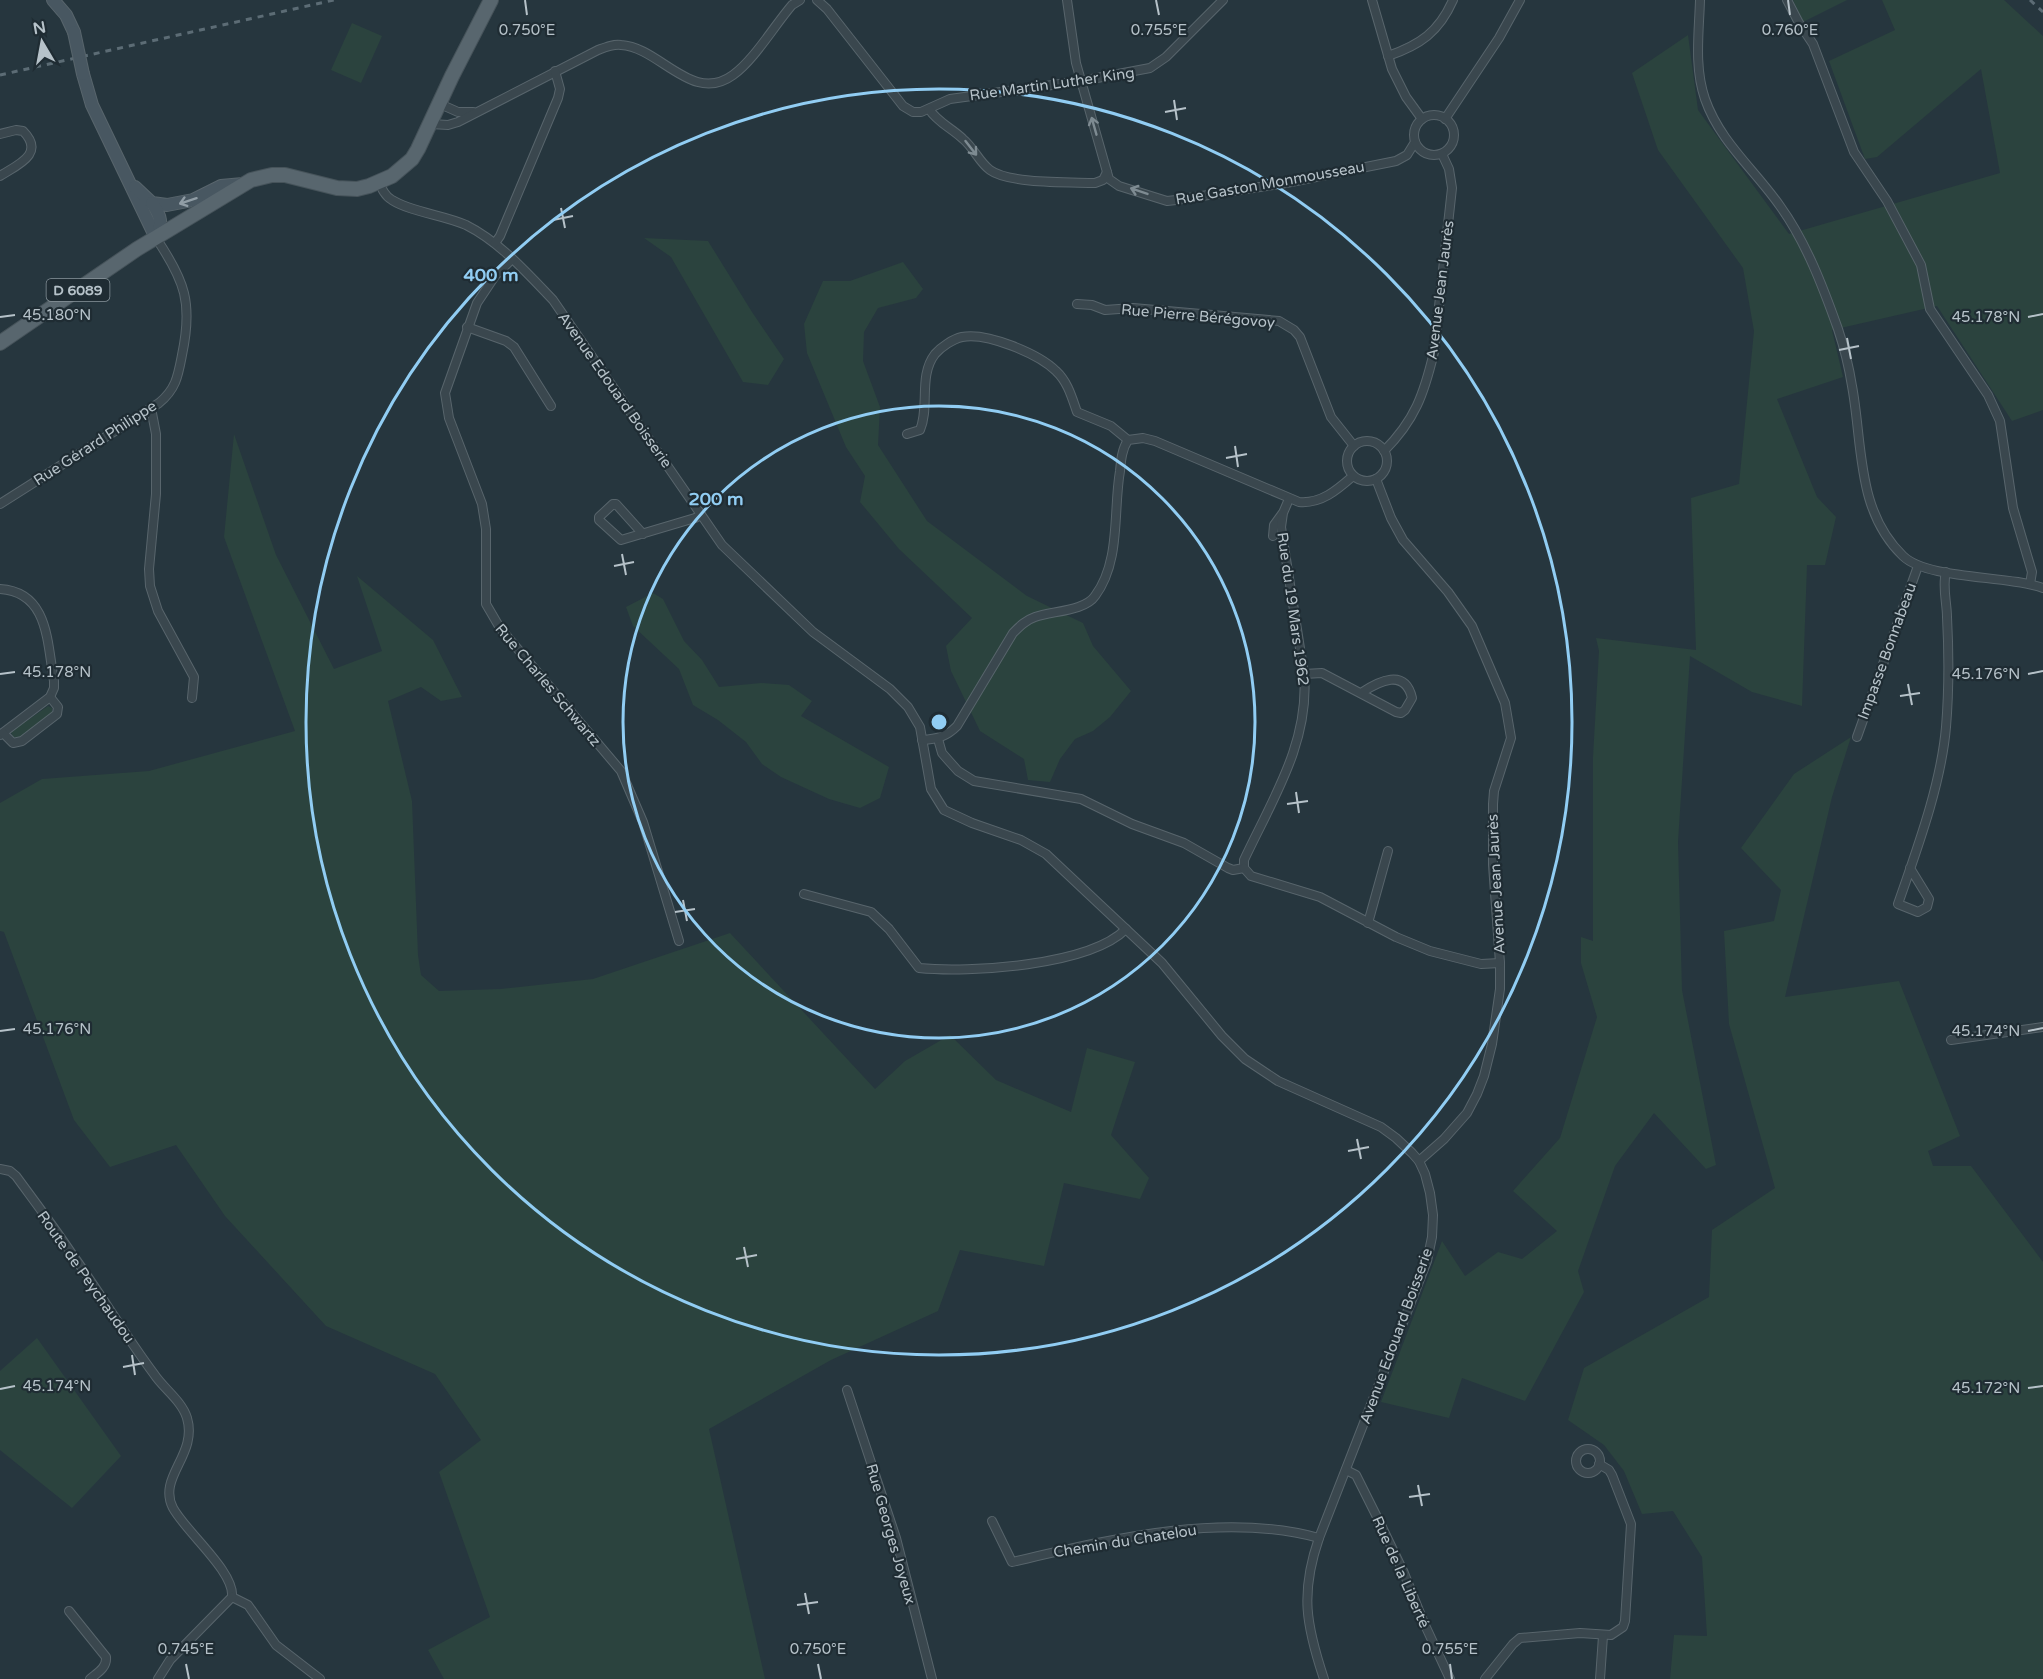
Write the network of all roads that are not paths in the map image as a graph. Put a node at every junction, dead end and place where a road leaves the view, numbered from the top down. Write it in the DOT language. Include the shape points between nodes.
graph roads {
  1 [pos="53,0"];
  2 [pos="491,0"];
  3 [pos="800,0"];
  4 [pos="817,0"];
  5 [pos="1066,0"];
  6 [pos="1223,0"];
  7 [pos="1372,0"];
  8 [pos="1453,0"];
  9 [pos="1521,0"];
  10 [pos="1700,0"];
  11 [pos="1787,0"];
  12 [pos="1388,56"];
  13 [pos="555,71"];
  14 [pos="1081,81"];
  15 [pos="440,104"];
  16 [pos="928,110"];
  17 [pos="479,111"];
  18 [pos="1422,119"];
  19 [pos="1445,119"];
  20 [pos="432,124"];
  21 [pos="0,134"];
  22 [pos="1414,142"];
  23 [pos="1442,154"];
  24 [pos="123,167"];
  25 [pos="1107,172"];
  26 [pos="0,176"];
  27 [pos="379,182"];
  28 [pos="243,184"];
  29 [pos="152,203"];
  30 [pos="156,238"];
  31 [pos="495,243"];
  32 [pos="512,259"];
  33 [pos="1077,304"];
  34 [pos="467,327"];
  35 [pos="0,343"];
  36 [pos="550,406"];
  37 [pos="151,408"];
  38 [pos="907,434"];
  39 [pos="1128,440"];
  40 [pos="1354,446"];
  41 [pos="1384,451"];
  42 [pos="1353,476"];
  43 [pos="1376,479"];
  44 [pos="1289,499"];
  45 [pos="0,504"];
  46 [pos="1283,513"];
  47 [pos="701,515"];
  48 [pos="644,534"];
  49 [pos="1273,536"];
  50 [pos="1918,566"];
  51 [pos="1946,572"];
  52 [pos="2030,584"];
  53 [pos="2043,588"];
  54 [pos="0,589"];
  55 [pos="1304,674"];
  56 [pos="1361,693"];
  57 [pos="50,697"];
  58 [pos="192,698"];
  59 [pos="2,734"];
  60 [pos="1857,737"];
  61 [pos="938,739"];
  62 [pos="922,740"];
  63 [pos="1388,851"];
  64 [pos="1244,868"];
  65 [pos="1910,868"];
  66 [pos="804,894"];
  67 [pos="1368,923"];
  68 [pos="1126,929"];
  69 [pos="679,941"];
  70 [pos="1500,963"];
  71 [pos="2043,1027"];
  72 [pos="1951,1040"];
  73 [pos="1419,1161"];
  74 [pos="0,1169"];
  75 [pos="847,1390"];
  76 [pos="1599,1464"];
  77 [pos="1346,1470"];
  78 [pos="992,1521"];
  79 [pos="1319,1538"];
  80 [pos="232,1597"];
  81 [pos="69,1611"];
  82 [pos="1603,1636"];
  83 [pos="90,1679"];
  84 [pos="158,1679"];
  85 [pos="320,1679"];
  86 [pos="932,1679"];
  87 [pos="1324,1679"];
  88 [pos="1449,1679"];
  89 [pos="1485,1679"];
  90 [pos="1600,1679"];
  1 -- 24 [label="main road, bridge" via="74,32 92,105"];
  2 -- 15 [label="main road, D 6089"];
  3 -- 13 [label="street" via="740,69 724,81 688,80 641,50 619,45 598,50"];
  4 -- 16 [label="street" via="903,106 913,112"];
  5 -- 14 [label="street"];
  6 -- 14 [label="street, Rue Martin Luther King" via="1150,68"];
  7 -- 12 [label="street"];
  8 -- 12 [label="street" via="1432,33"];
  9 -- 19 [label="street"];
  10 -- 50 [label="street" via="1699,65 1711,114 1736,153 1781,207 1802,242 1839,331 1852,387 1858,448 1868,495 1885,535 1904,558"];
  11 -- 52 [label="street" via="1813,44 1854,152 1887,201 1921,265 1930,309 1988,394 2000,421 2013,508 2032,572"];
  12 -- 18 [label="street" via="1406,97"];
  13 -- 17 [label="street"];
  13 -- 31 [label="street" via="558,98"];
  14 -- 16 [label="street, Rue Martin Luther King" via="950,99"];
  25 -- 14 [label="street, one-way"];
  15 -- 17 [label="street" via="458,112"];
  15 -- 20 [label="main road, D 6089"];
  16 -- 25 [label="street, one-way" via="968,142 982,162 998,174 1017,179 1095,183 1103,180"];
  17 -- 20 [label="street" via="448,125"];
  18 -- 19 [label="street" via="1433,115"];
  18 -- 22 [label="street" via="1414,130"];
  19 -- 23 [label="street" via="1453,128 1453,140"];
  20 -- 27 [label="main road, D 6089" via="412,159"];
  21 -- 26 [label="street" via="22,131 28,139 30,155"];
  22 -- 23 [label="street" via="1423,153"];
  22 -- 25 [label="street, Rue Gaston Monmousseau, one-way" via="1407,155 1396,161 1167,201 1119,186 1109,179"];
  23 -- 41 [label="street, Avenue Jean Jaurès" via="1452,188 1434,352 1416,410"];
  24 -- 29 [label="main road" via="138,191"];
  24 -- 30 [label="main road"];
  27 -- 28 [label="main road, D 6089" via="347,190 272,175"];
  27 -- 31 [label="street, Avenue Edouard Boisserie" via="390,200 467,226"];
  28 -- 29 [label="main road, one-way" via="217,187 176,205"];
  28 -- 30 [label="main road, D 6089"];
  29 -- 30 [label="main road" via="162,224"];
  30 -- 35 [label="main road, D 6089"];
  30 -- 37 [label="street, Rue Gérard Philippe" via="184,288 188,315 178,376 169,394"];
  31 -- 32 [label="street, Avenue Edouard Boisserie"];
  32 -- 34 [label="street, Rue Charles Schwartz" via="477,303"];
  32 -- 47 [label="street, Avenue Edouard Boisserie" via="553,300"];
  33 -- 40 [label="street, Rue Pierre Bérégovoy" via="1105,310 1133,308 1279,321 1300,337 1331,417"];
  34 -- 36 [label="street" via="506,341 514,348"];
  34 -- 69 [label="street, Rue Charles Schwartz" via="445,393 449,418 482,504 488,609 624,777 643,822"];
  37 -- 45 [label="street, Rue Gérard Philippe"];
  37 -- 58 [label="street" via="156,434 156,494 148,569 150,586 158,611 194,677"];
  38 -- 39 [label="street" via="920,430 924,387 934,355 954,340 971,336 998,341 1056,370 1077,412 1111,426"];
  39 -- 44 [label="street" via="1155,441"];
  39 -- 61 [label="street" via="1123,448 1117,488 1113,548 1094,598 1086,604 1035,617 1019,628 957,726"];
  40 -- 41 [label="street" via="1373,443"];
  40 -- 42 [label="street" via="1347,461"];
  41 -- 43 [label="street" via="1386,464"];
  42 -- 43 [label="street"];
  42 -- 44 [label="street" via="1317,500"];
  43 -- 70 [label="street, Avenue Jean Jaurès" via="1403,540 1449,592 1472,626 1509,717 1512,738 1493,804"];
  44 -- 46 [label="street, Rue du 19 Mars 1962"];
  46 -- 49 [label="street" via="1274,525"];
  46 -- 55 [label="street, Rue du 19 Mars 1962" via="1281,527"];
  47 -- 48 [label="street"];
  47 -- 62 [label="street, Avenue Edouard Boisserie" via="722,545 813,632 901,699 920,727"];
  48 -- 48 [label="street" via="616,504 599,516 621,540"];
  50 -- 51 [label="street"];
  50 -- 60 [label="street, Impasse Bonnabeau"];
  51 -- 52 [label="street"];
  51 -- 65 [label="street" via="1946,729 1932,798"];
  52 -- 53 [label="street"];
  54 -- 57 [label="street" via="18,592 42,615 54,681"];
  55 -- 56 [label="street" via="1322,673"];
  55 -- 64 [label="street, Rue du 19 Mars 1962" via="1305,704 1295,750 1244,860"];
  56 -- 56 [label="street" via="1401,713 1412,698 1408,686 1395,679"];
  57 -- 59 [label="street"];
  57 -- 59 [label="street" via="58,707 57,714 22,741 13,743"];
  61 -- 62 [label="street"];
  61 -- 64 [label="street" via="942,753 958,771 974,781 1069,795 1184,843 1228,868"];
  62 -- 68 [label="street, Avenue Edouard Boisserie" via="931,789 944,810 1046,854"];
  63 -- 67 [label="street"];
  64 -- 67 [label="street" via="1251,876 1320,897"];
  65 -- 65 [label="street" via="1929,899 1927,907 1918,912 1898,904"];
  66 -- 68 [label="street" via="871,912 919,968 992,969 1086,952"];
  67 -- 70 [label="street" via="1430,951 1481,963"];
  68 -- 73 [label="street, Avenue Edouard Boisserie" via="1162,963 1245,1059 1278,1081 1381,1127"];
  70 -- 73 [label="street, Avenue Jean Jaurès" via="1492,1044 1478,1094 1444,1140"];
  71 -- 72 [label="street"];
  73 -- 77 [label="street, Avenue Edouard Boisserie" via="1433,1215 1427,1261"];
  74 -- 80 [label="street, Route de Peychaudou" via="16,1176 155,1376 184,1411 188,1443 170,1483 170,1498 179,1517 227,1577"];
  75 -- 86 [label="street, Rue Georges Joyeux" via="896,1538"];
  76 -- 82 [label="street" via="1612,1475 1631,1524 1626,1621 1618,1632"];
  77 -- 79 [label="street, Avenue Edouard Boisserie"];
  77 -- 88 [label="street, Rue de la Liberté" via="1356,1475 1376,1515"];
  78 -- 79 [label="street, Chemin du Chatelou" via="1012,1562 1185,1530 1270,1528"];
  79 -- 87 [label="street, Avenue Edouard Boisserie" via="1307,1604 1311,1639"];
  80 -- 84 [label="street" via="170,1660"];
  80 -- 85 [label="street" via="248,1605 276,1645"];
  81 -- 83 [label="street" via="106,1657 104,1668"];
  82 -- 89 [label="street" via="1580,1633 1520,1638"];
  82 -- 90 [label="street"];
}
